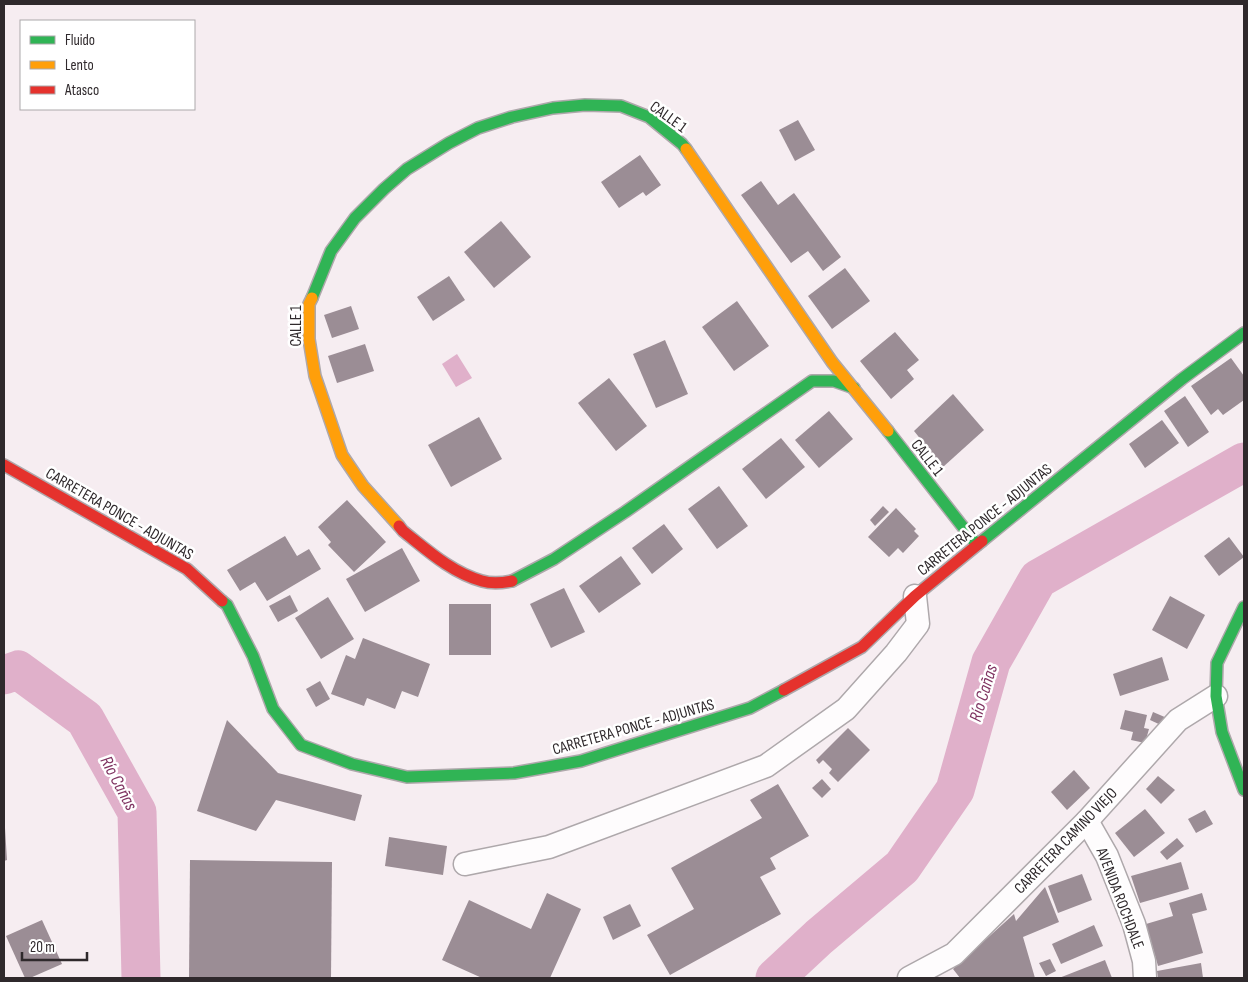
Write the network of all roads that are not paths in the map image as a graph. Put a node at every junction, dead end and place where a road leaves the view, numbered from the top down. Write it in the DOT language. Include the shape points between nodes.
graph roads {
  1 [pos="1244,333"];
  2 [pos="854,388"];
  3 [pos="4,465"];
  4 [pos="977,545"];
  5 [pos="915,596"];
  6 [pos="1244,607"];
  7 [pos="1216,696"];
  8 [pos="1244,790"];
  9 [pos="1086,821"];
  10 [pos="465,864"];
  11 [pos="909,978"];
  12 [pos="1146,978"];
  1 -- 4 [label="street, CARRETERA PONCE - ADJUNTAS" via="1182,378"];
  2 -- 2 [label="street, CALLE 1" via="832,362 682,144 649,117 621,106 553,108 512,117 478,128 407,169 356,218 331,251 309,304 308,339 316,376 342,455 363,486 403,531 439,559 482,581 513,581 554,559 812,381 826,380"];
  2 -- 4 [label="street, CALLE 1"];
  3 -- 5 [label="street, CARRETERA PONCE - ADJUNTAS" via="187,568 227,605 273,709 302,745 352,764 407,777 514,773 581,761 750,708 862,647"];
  4 -- 5 [label="street, CARRETERA PONCE - ADJUNTAS"];
  5 -- 10 [label="street" via="918,624 896,654 846,709 766,766 549,847"];
  6 -- 7 [label="street" via="1217,663"];
  7 -- 8 [label="street" via="1222,732"];
  7 -- 9 [label="street, CARRETERA CAMINO VIEJO" via="1178,720"];
  9 -- 11 [label="street, CARRETERA CAMINO VIEJO" via="954,954"];
  9 -- 12 [label="street, AVENIDA ROCHDALE" via="1108,856 1134,924"];
}
